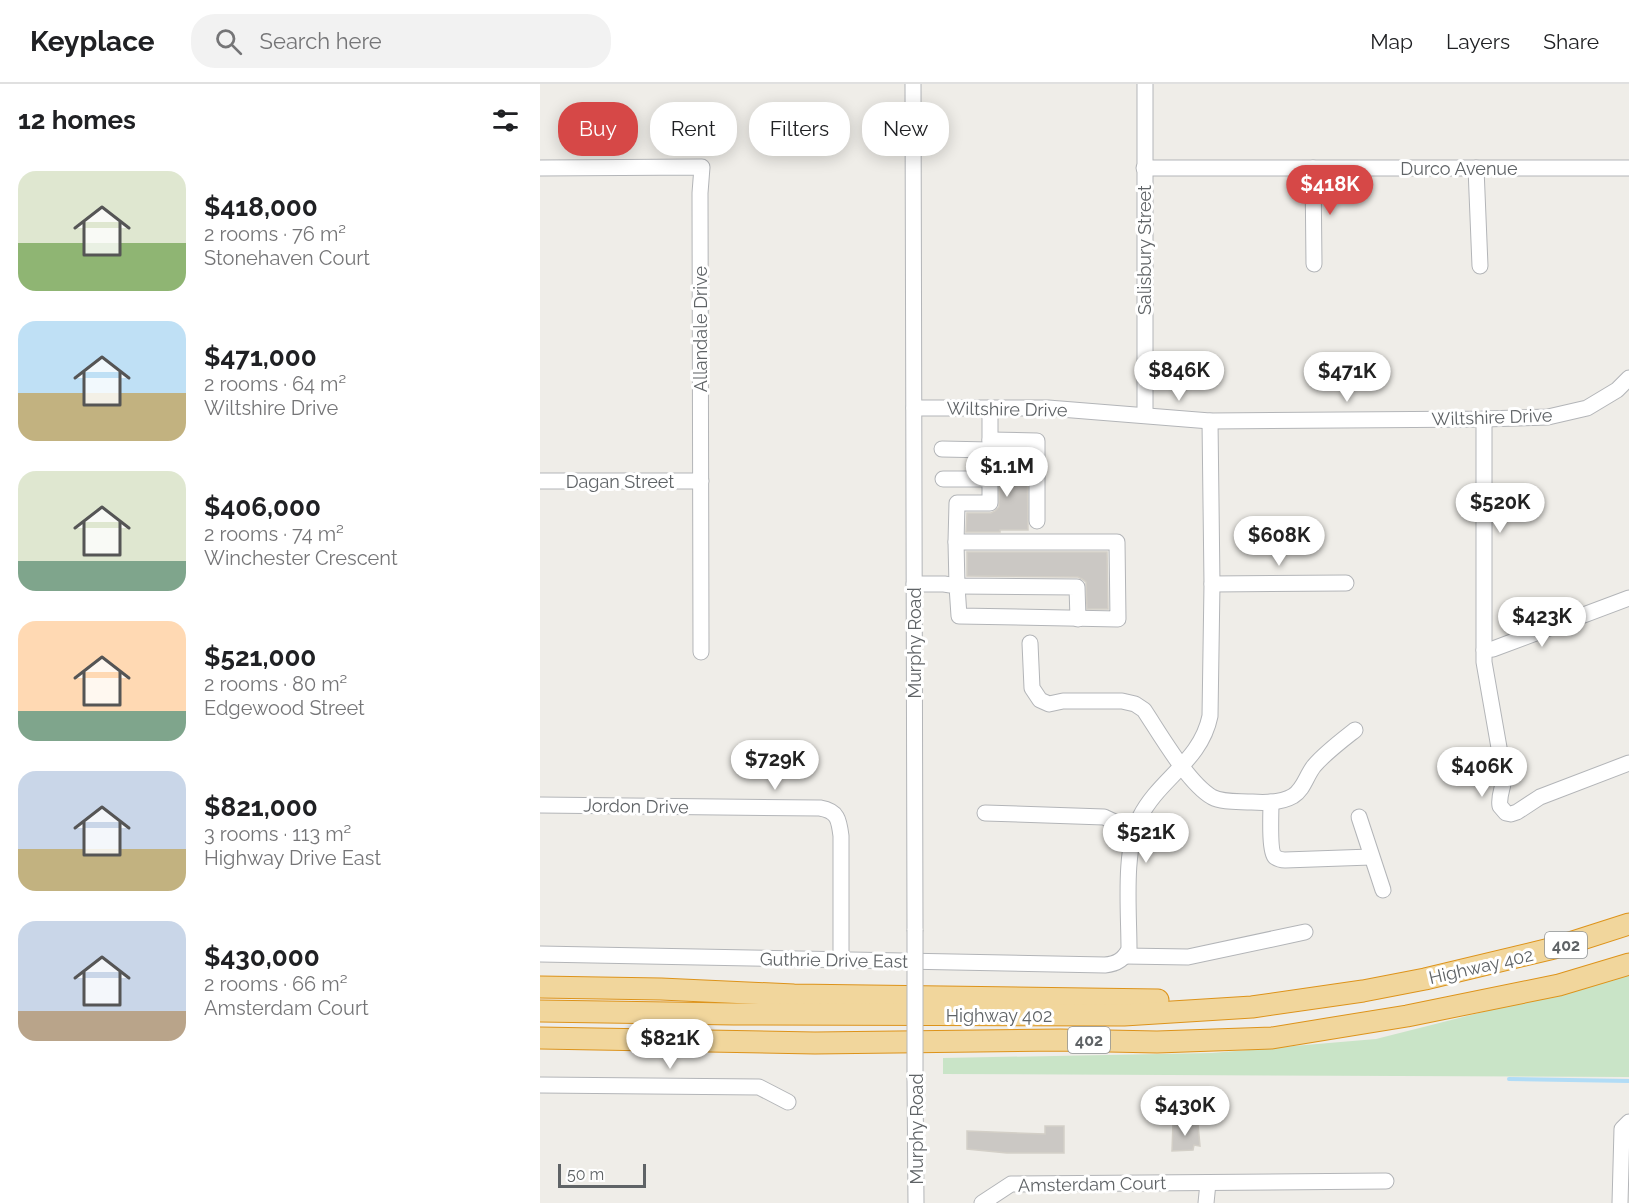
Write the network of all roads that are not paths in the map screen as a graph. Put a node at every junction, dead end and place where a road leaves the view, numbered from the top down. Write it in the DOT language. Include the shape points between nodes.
graph roads {
  1 [pos="913,84"];
  2 [pos="1145,84"];
  3 [pos="540,168"];
  4 [pos="1144,168"];
  5 [pos="1313,168"];
  6 [pos="1476,168"];
  7 [pos="1629,168"];
  8 [pos="1314,264"];
  9 [pos="1480,266"];
  10 [pos="1629,378"];
  11 [pos="914,408"];
  12 [pos="990,408"];
  13 [pos="1145,415"];
  14 [pos="1484,419"];
  15 [pos="1210,421"];
  16 [pos="990,445"];
  17 [pos="942,449"];
  18 [pos="943,479"];
  19 [pos="990,479"];
  20 [pos="540,481"];
  21 [pos="701,481"];
  22 [pos="1037,521"];
  23 [pos="956,542"];
  24 [pos="1346,583"];
  25 [pos="914,584"];
  26 [pos="1212,584"];
  27 [pos="957,586"];
  28 [pos="1629,598"];
  29 [pos="1078,619"];
  30 [pos="1030,643"];
  31 [pos="1484,650"];
  32 [pos="700,652"];
  33 [pos="1355,730"];
  34 [pos="1629,763"];
  35 [pos="1182,767"];
  36 [pos="1271,802"];
  37 [pos="540,805"];
  38 [pos="985,813"];
  39 [pos="1359,818"];
  40 [pos="1134,831"];
  41 [pos="1371,857"];
  42 [pos="1383,890"];
  43 [pos="1629,924"];
  44 [pos="1305,932"];
  45 [pos="540,954"];
  46 [pos="1125,956"];
  47 [pos="840,960"];
  48 [pos="1501,962"];
  49 [pos="1629,964"];
  50 [pos="540,987"];
  51 [pos="540,1011"];
  52 [pos="540,1038"];
  53 [pos="815,1042"];
  54 [pos="540,1049"];
  55 [pos="540,1085"];
  56 [pos="788,1102"];
  57 [pos="1629,1122"];
  58 [pos="1386,1180"];
  59 [pos="1208,1183"];
  60 [pos="916,1203"];
  61 [pos="982,1203"];
  62 [pos="1206,1203"];
  63 [pos="1620,1203"];
  1 -- 11 [label="street, Murphy Road"];
  2 -- 4 [label="street, Salisbury Street"];
  3 -- 21 [label="street, Allandale Drive" via="702,167"];
  4 -- 5 [label="street, Durco Avenue"];
  4 -- 13 [label="street, Salisbury Street"];
  5 -- 6 [label="street, Durco Avenue"];
  5 -- 8 [label="street"];
  6 -- 7 [label="street, Durco Avenue"];
  6 -- 9 [label="street"];
  10 -- 14 [label="street, Wiltshire Drive" via="1587,408 1548,417"];
  11 -- 12 [label="street, Wiltshire Drive"];
  11 -- 25 [label="street, Murphy Road"];
  12 -- 13 [label="street, Wiltshire Drive"];
  12 -- 16 [label="street"];
  13 -- 15 [label="street, Wiltshire Drive"];
  14 -- 15 [label="street, Wiltshire Drive"];
  14 -- 31 [label="street"];
  15 -- 26 [label="street"];
  16 -- 17 [label="street"];
  16 -- 19 [label="street"];
  16 -- 22 [label="street" via="1037,441"];
  18 -- 19 [label="street"];
  19 -- 23 [label="street" via="990,504 957,503"];
  20 -- 21 [label="street, Dagan Street"];
  21 -- 32 [label="street, Allandale Drive"];
  23 -- 27 [label="street"];
  23 -- 29 [label="street" via="1117,542 1118,619"];
  24 -- 26 [label="street"];
  25 -- 27 [label="street"];
  25 -- 60 [label="street, Murphy Road, bridge"];
  26 -- 35 [label="street" via="1210,716 1202,741"];
  27 -- 29 [label="street" via="959,616"];
  27 -- 29 [label="street" via="1077,586"];
  28 -- 31 [label="street"];
  30 -- 35 [label="street" via="1032,688 1040,700 1049,704 1135,704 1144,710"];
  31 -- 34 [label="street" via="1504,776 1499,800 1506,813 1517,812 1540,797"];
  33 -- 36 [label="street" via="1312,768 1293,796"];
  35 -- 36 [label="street" via="1213,798"];
  35 -- 40 [label="street" via="1148,803"];
  36 -- 41 [label="street" via="1276,858"];
  37 -- 47 [label="street, Jordon Drive" via="834,813 841,836"];
  38 -- 40 [label="street" via="1104,817"];
  39 -- 41 [label="street"];
  40 -- 46 [label="street" via="1129,875 1129,948"];
  41 -- 42 [label="street"];
  43 -- 48 [label="highway, Highway 402 / 402"];
  44 -- 46 [label="street, Guthrie Drive East" via="1188,957"];
  45 -- 47 [label="street, Guthrie Drive East"];
  46 -- 47 [label="street, Guthrie Drive East" via="1105,965"];
  48 -- 50 [label="highway" via="1294,991 1154,1000"];
  48 -- 51 [label="highway, Highway 402 / 402" via="1363,991 1252,1007 1124,1015"];
  49 -- 53 [label="highway, Highway 402 / 402" via="1559,986 1272,1038"];
  52 -- 53 [label="highway, Highway 402 / 402"];
  53 -- 54 [label="highway" via="624,1050"];
  55 -- 56 [label="street" via="759,1087"];
  57 -- 63 [label="street" via="1622,1129"];
  58 -- 59 [label="street, Amsterdam Court"];
  59 -- 61 [label="street, Amsterdam Court" via="1011,1184"];
  59 -- 62 [label="street"];
}
